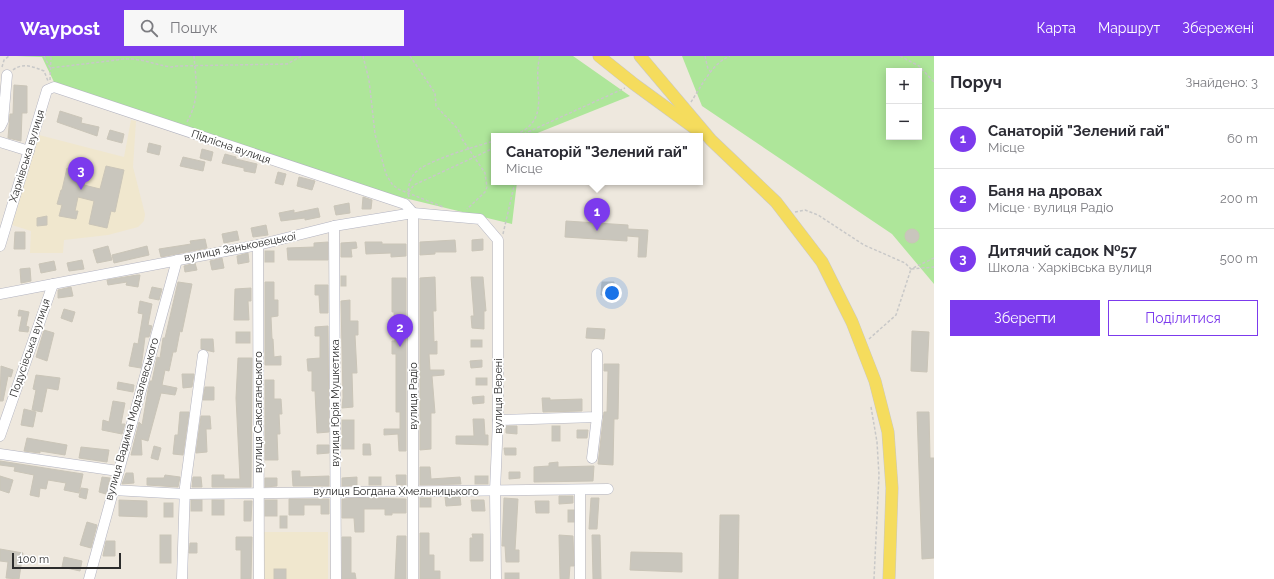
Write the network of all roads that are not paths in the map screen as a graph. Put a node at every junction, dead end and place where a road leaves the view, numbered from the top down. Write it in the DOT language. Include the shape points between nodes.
graph roads {
  1 [pos="599,56"];
  2 [pos="640,56"];
  3 [pos="7,75"];
  4 [pos="48,86"];
  5 [pos="0,127"];
  6 [pos="701,133"];
  7 [pos="703,134"];
  8 [pos="711,140"];
  9 [pos="0,142"];
  10 [pos="29,151"];
  11 [pos="413,213"];
  12 [pos="3,225"];
  13 [pos="334,226"];
  14 [pos="498,240"];
  15 [pos="258,245"];
  16 [pos="0,246"];
  17 [pos="177,260"];
  18 [pos="53,284"];
  19 [pos="0,294"];
  20 [pos="596,354"];
  21 [pos="203,355"];
  22 [pos="597,417"];
  23 [pos="498,420"];
  24 [pos="0,436"];
  25 [pos="0,454"];
  26 [pos="592,458"];
  27 [pos="118,471"];
  28 [pos="608,489"];
  29 [pos="113,490"];
  30 [pos="580,490"];
  31 [pos="335,491"];
  32 [pos="414,491"];
  33 [pos="495,491"];
  34 [pos="258,493"];
  35 [pos="185,494"];
  36 [pos="89,579"];
  37 [pos="182,579"];
  38 [pos="259,579"];
  39 [pos="336,579"];
  40 [pos="413,579"];
  41 [pos="496,579"];
  42 [pos="580,579"];
  43 [pos="889,579"];
  1 -- 6 [label="main road"];
  2 -- 8 [label="main road"];
  3 -- 5 [label="street" via="3,121"];
  4 -- 10 [label="street, Харківська вулиця"];
  4 -- 11 [label="street, Підлісна вулиця" via="405,204"];
  7 -- 8 [label="main road"];
  8 -- 43 [label="main road" via="776,202 822,262 862,346 875,381 888,432 892,488"];
  9 -- 10 [label="street"];
  10 -- 12 [label="street, Харківська вулиця"];
  11 -- 13 [label="street, вулиця Заньковецької"];
  11 -- 14 [label="street, вулиця Заньковецької" via="480,219"];
  11 -- 32 [label="street, вулиця Радіо"];
  12 -- 16 [label="street, Харківська вулиця"];
  13 -- 15 [label="street, вулиця Заньковецької"];
  13 -- 31 [label="street, вулиця Юрія Мушкетика"];
  14 -- 23 [label="street, вулиця Верені"];
  15 -- 17 [label="street, вулиця Заньковецької"];
  15 -- 34 [label="street, вулиця Саксаганського"];
  17 -- 18 [label="street, вулиця Заньковецької"];
  17 -- 27 [label="street, вулиця Вадима Модзалевського"];
  18 -- 19 [label="street, вулиця Заньковецької"];
  18 -- 24 [label="street, Подусівська вулиця"];
  20 -- 22 [label="street"];
  21 -- 35 [label="street"];
  22 -- 23 [label="street"];
  22 -- 26 [label="street"];
  23 -- 33 [label="street, вулиця Верені"];
  25 -- 27 [label="street"];
  27 -- 29 [label="street, вулиця Вадима Модзалевського"];
  28 -- 30 [label="street, вулиця Богдана Хмельницького"];
  29 -- 35 [label="street, вулиця Богдана Хмельницького"];
  29 -- 36 [label="street, вулиця Вадима Модзалевського"];
  30 -- 33 [label="street, вулиця Богдана Хмельницького"];
  30 -- 42 [label="street"];
  31 -- 32 [label="street, вулиця Богдана Хмельницького"];
  31 -- 34 [label="street, вулиця Богдана Хмельницького"];
  31 -- 39 [label="street, вулиця Юрія Мушкетика"];
  32 -- 33 [label="street, вулиця Богдана Хмельницького"];
  32 -- 40 [label="street, вулиця Радіо"];
  33 -- 41 [label="street, вулиця Верені"];
  34 -- 35 [label="street, вулиця Богдана Хмельницького"];
  34 -- 38 [label="street, вулиця Саксаганського"];
  35 -- 37 [label="street"];
}
